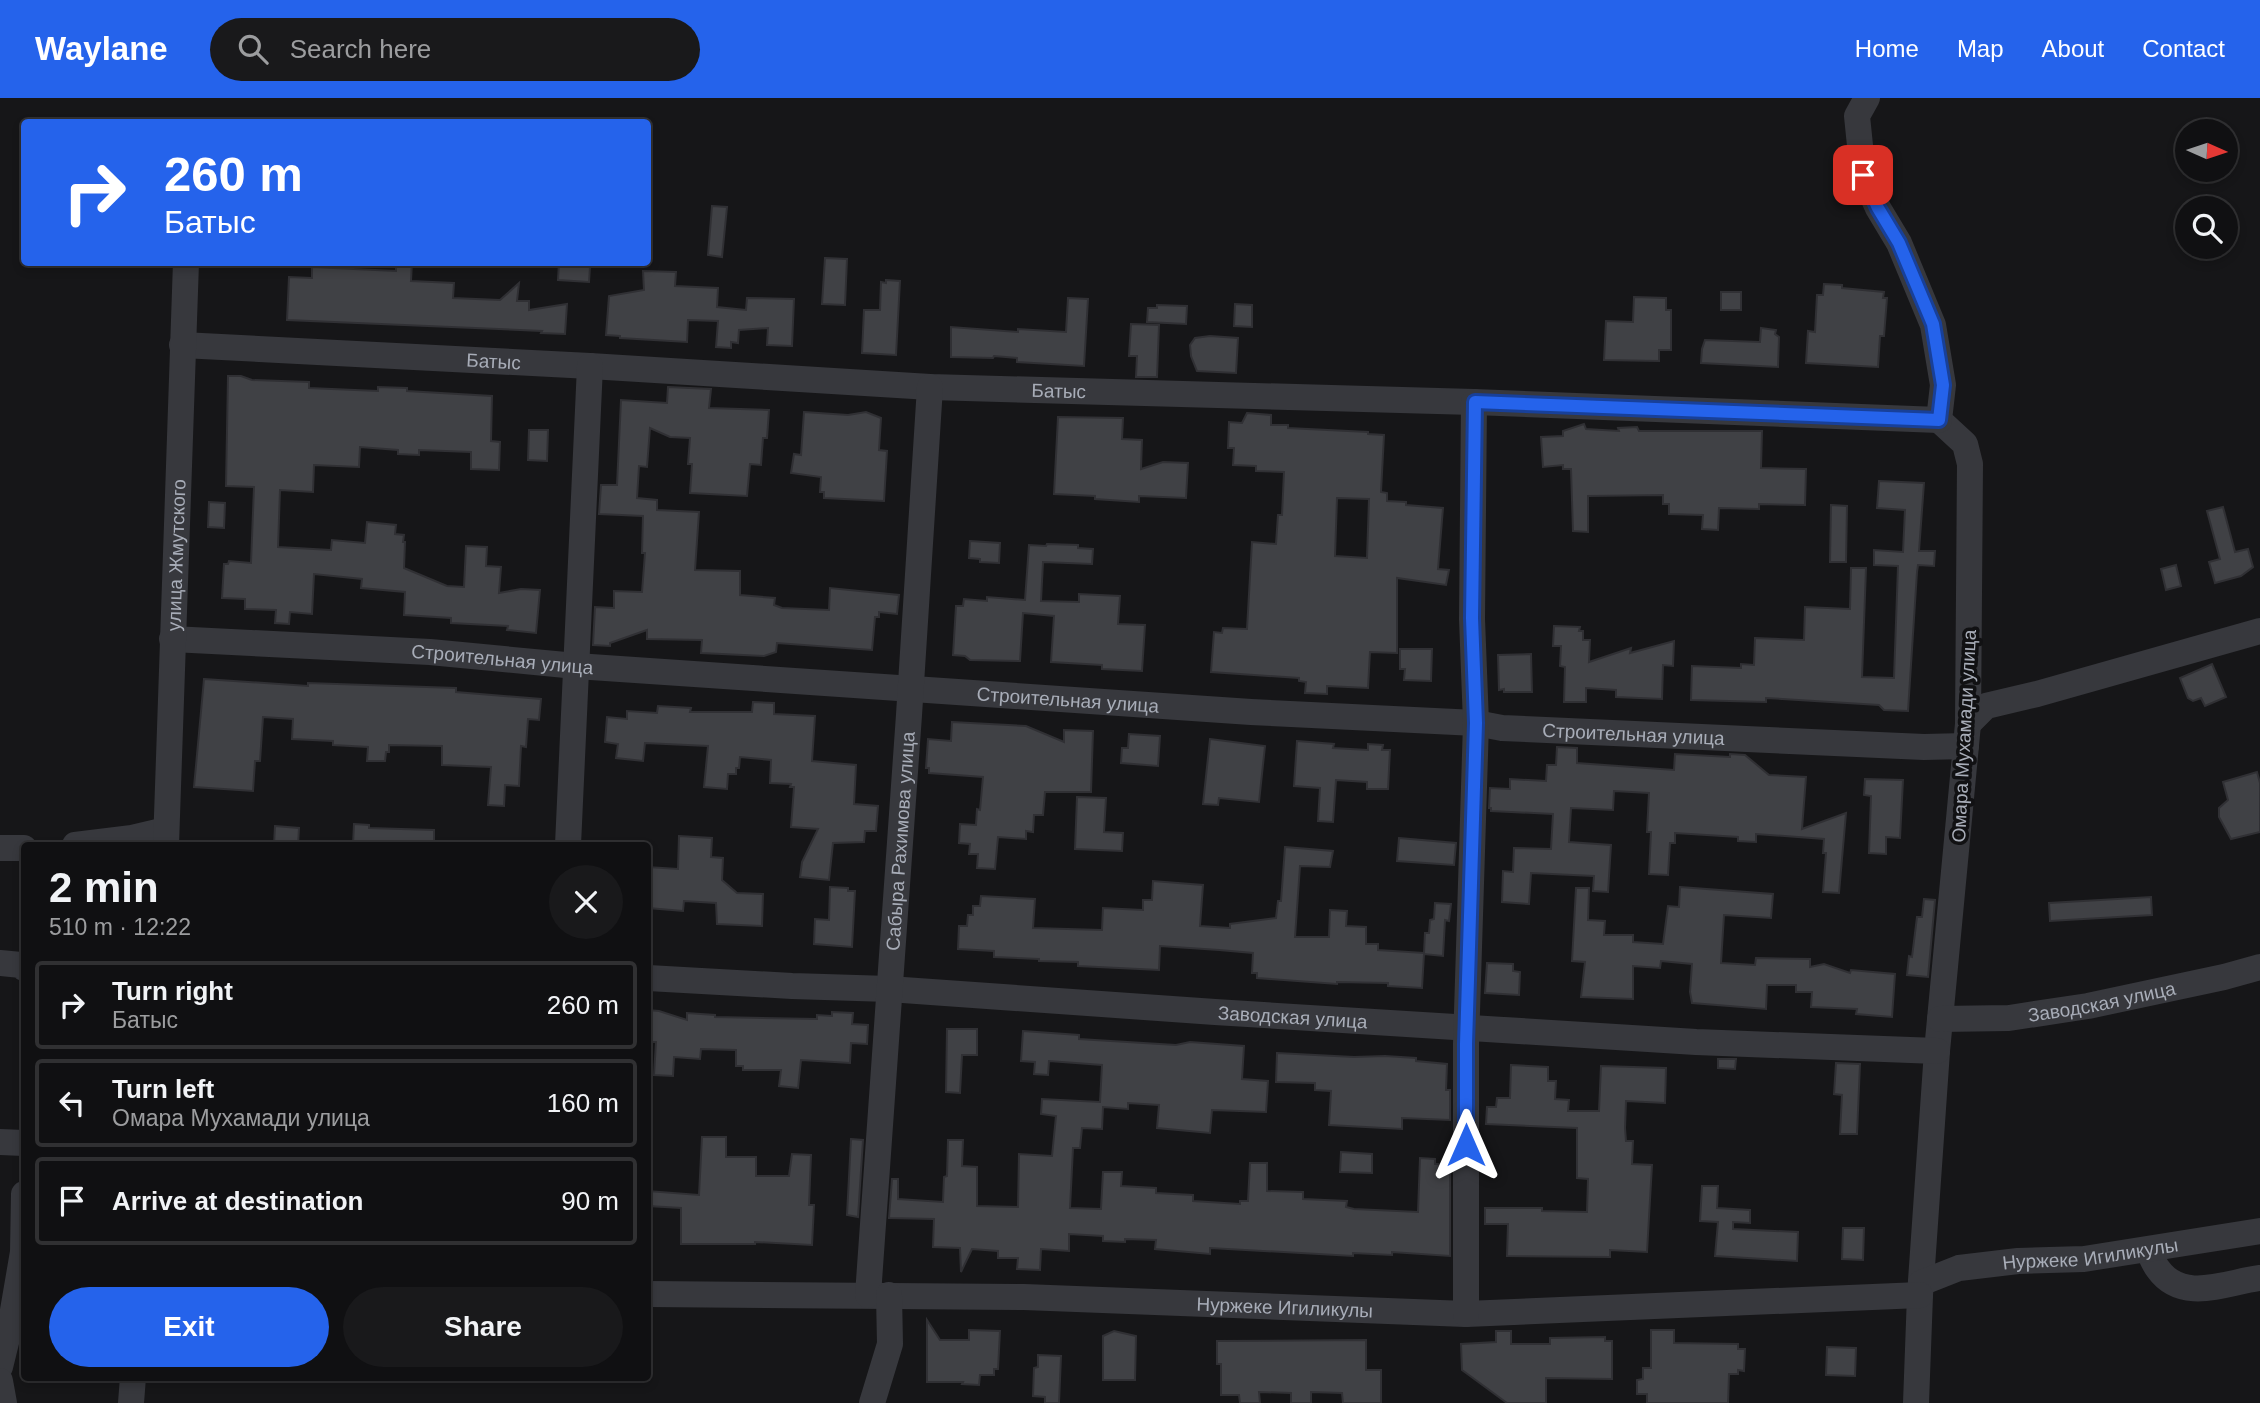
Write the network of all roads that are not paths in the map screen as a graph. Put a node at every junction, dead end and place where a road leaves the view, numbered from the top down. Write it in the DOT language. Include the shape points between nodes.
graph roads {
  1 [pos="1867,98"];
  2 [pos="186,266"];
  3 [pos="182,345"];
  4 [pos="590,366"];
  5 [pos="930,387"];
  6 [pos="1475,402"];
  7 [pos="1939,420"];
  8 [pos="2260,631"];
  9 [pos="172,639"];
  10 [pos="576,666"];
  11 [pos="911,688"];
  12 [pos="1476,723"];
  13 [pos="1967,735"];
  14 [pos="166,838"];
  15 [pos="99,842"];
  16 [pos="568,842"];
  17 [pos="0,848"];
  18 [pos="21,848"];
  19 [pos="0,963"];
  20 [pos="21,965"];
  21 [pos="2260,967"];
  22 [pos="651,978"];
  23 [pos="889,989"];
  24 [pos="1940,1019"];
  25 [pos="1468,1027"];
  26 [pos="1937,1051"];
  27 [pos="0,1142"];
  28 [pos="21,1143"];
  29 [pos="2260,1231"];
  30 [pos="2148,1250"];
  31 [pos="21,1255"];
  32 [pos="9,1276"];
  33 [pos="2260,1278"];
  34 [pos="1921,1289"];
  35 [pos="651,1294"];
  36 [pos="879,1295"];
  37 [pos="1466,1314"];
  38 [pos="6,1326"];
  39 [pos="0,1367"];
  40 [pos="0,1381"];
  41 [pos="134,1381"];
  42 [pos="4,1403"];
  43 [pos="131,1403"];
  44 [pos="872,1403"];
  45 [pos="1916,1403"];
  1 -- 7 [label="street" via="1857,116 1863,175 1899,243 1933,324 1943,385"];
  2 -- 3 [label="street, улица Жмутского"];
  3 -- 4 [label="street, Батыс"];
  3 -- 9 [label="street, улица Жмутского"];
  4 -- 5 [label="street, Батыс"];
  4 -- 10 [label="street"];
  5 -- 6 [label="street, Батыс"];
  5 -- 11 [label="street, Сабыра Рахимова улица"];
  6 -- 7 [label="street, Батыс"];
  6 -- 12 [label="street" via="1472,618"];
  7 -- 13 [label="street, Омара Мухамади улица" via="1965,444 1970,464"];
  8 -- 13 [label="street" via="1986,706"];
  9 -- 10 [label="street, Строительная улица" via="430,652"];
  9 -- 14 [label="street, улица Жмутского"];
  10 -- 11 [label="street, Строительная улица"];
  10 -- 16 [label="street"];
  11 -- 12 [label="street, Строительная улица"];
  11 -- 23 [label="street, Сабыра Рахимова улица"];
  12 -- 13 [label="street, Строительная улица" via="1910,746"];
  12 -- 25 [label="street"];
  13 -- 24 [label="street, Омара Мухамади улица"];
  14 -- 15 [label="street"];
  17 -- 18 [label="street"];
  19 -- 20 [label="street"];
  21 -- 24 [label="street, Заводская улица" via="2088,1006 2009,1017"];
  22 -- 23 [label="street, Заводская улица"];
  23 -- 25 [label="street, Заводская улица"];
  23 -- 36 [label="street, Сабыра Рахимова улица"];
  24 -- 26 [label="street, Омара Мухамади улица"];
  25 -- 26 [label="street, Заводская улица"];
  25 -- 37 [label="street"];
  26 -- 34 [label="street, Омара Мухамади улица"];
  27 -- 28 [label="street"];
  29 -- 30 [label="street, Нуржеке Игиликулы"];
  30 -- 33 [label="street" via="2159,1271 2177,1285 2199,1290"];
  30 -- 34 [label="street, Нуржеке Игиликулы" via="1959,1268"];
  31 -- 32 [label="street"];
  32 -- 38 [label="street"];
  34 -- 37 [label="street, Нуржеке Игиликулы" via="1769,1303"];
  34 -- 45 [label="street, Омара Мухамади улица"];
  35 -- 36 [label="street, Нуржеке Игиликулы"];
  36 -- 37 [label="street, Нуржеке Игиликулы"];
  36 -- 44 [label="street, Сабыра Рахимова улица" via="890,1344"];
  38 -- 39 [label="street"];
  40 -- 42 [label="street"];
  41 -- 43 [label="street"];
}
